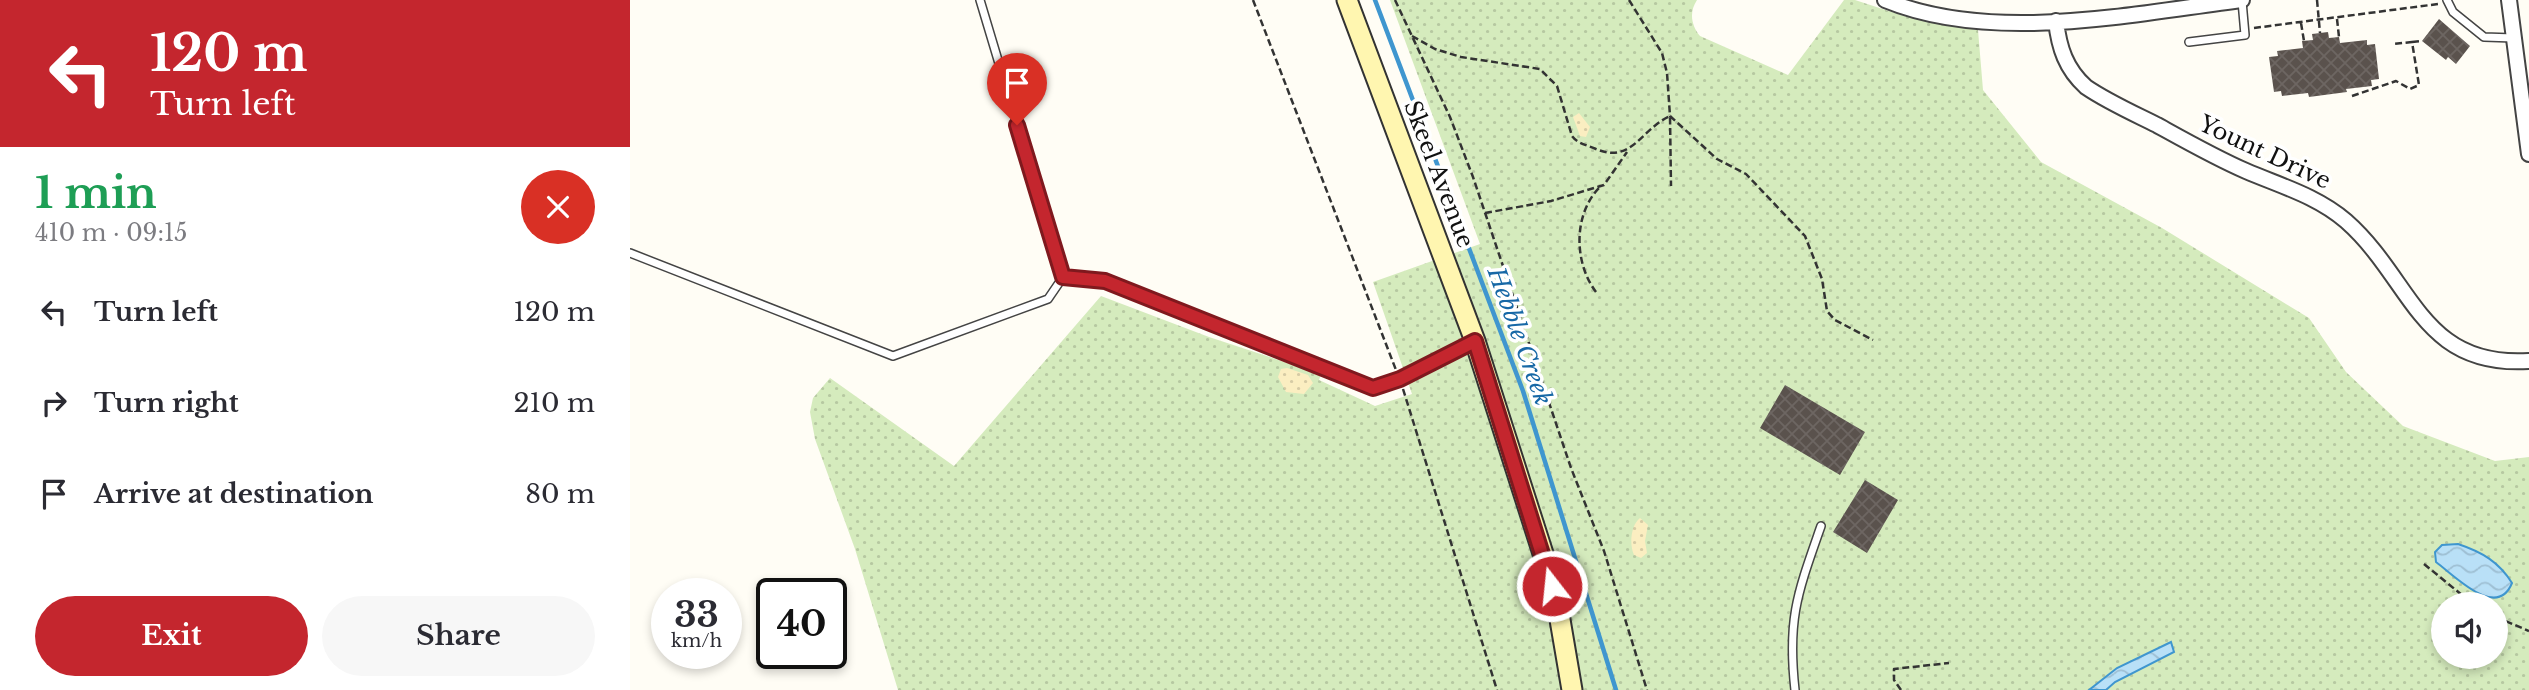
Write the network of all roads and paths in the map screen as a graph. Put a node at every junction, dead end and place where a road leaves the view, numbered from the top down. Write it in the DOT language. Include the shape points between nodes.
graph roads {
  1 [pos="980,0"];
  2 [pos="1253,0"];
  3 [pos="1347,0"];
  4 [pos="1395,0"];
  5 [pos="1629,0"];
  6 [pos="1885,0"];
  7 [pos="2242,0"];
  8 [pos="2317,0"];
  9 [pos="2509,0"];
  10 [pos="2448,1"];
  11 [pos="1905,4"];
  12 [pos="2337,19"];
  13 [pos="2319,20"];
  14 [pos="2056,21"];
  15 [pos="2301,23"];
  16 [pos="2254,28"];
  17 [pos="2320,33"];
  18 [pos="1412,36"];
  19 [pos="2339,37"];
  20 [pos="2514,38"];
  21 [pos="2304,41"];
  22 [pos="2422,41"];
  23 [pos="2189,42"];
  24 [pos="2412,42"];
  25 [pos="2393,44"];
  26 [pos="2352,96"];
  27 [pos="1670,116"];
  28 [pos="1626,152"];
  29 [pos="2529,154"];
  30 [pos="1601,185"];
  31 [pos="1671,186"];
  32 [pos="1485,213"];
  33 [pos="630,253"];
  34 [pos="1063,277"];
  35 [pos="1596,292"];
  36 [pos="1873,340"];
  37 [pos="1475,341"];
  38 [pos="2529,360"];
  39 [pos="1400,379"];
  40 [pos="1821,526"];
  41 [pos="2424,564"];
  42 [pos="2458,592"];
  43 [pos="2508,622"];
  44 [pos="2529,631"];
  45 [pos="1949,663"];
  46 [pos="1497,690"];
  47 [pos="1572,690"];
  48 [pos="1647,690"];
  49 [pos="1795,690"];
  50 [pos="1901,690"];
  1 -- 34 [label="lane"];
  2 -- 39 [label="path"];
  3 -- 37 [label="street, Skeel Avenue"];
  4 -- 18 [label="path"];
  5 -- 27 [label="path" via="1662,53"];
  6 -- 11 [label="street"];
  7 -- 14 [label="street"];
  7 -- 23 [label="lane" via="2245,35"];
  8 -- 13 [label="path"];
  9 -- 20 [label="street"];
  10 -- 12 [label="path"];
  10 -- 20 [label="lane" via="2453,12 2484,37"];
  11 -- 14 [label="street" via="1985,21"];
  12 -- 13 [label="path"];
  12 -- 19 [label="path"];
  13 -- 15 [label="path"];
  13 -- 17 [label="path"];
  14 -- 38 [label="street, Yount Drive" via="2064,58 2086,88 2331,210 2360,235 2431,327 2462,352 2496,362"];
  15 -- 16 [label="path"];
  15 -- 21 [label="path"];
  18 -- 28 [label="path" via="1473,61 1534,66 1555,81 1568,130 1576,141 1612,155"];
  18 -- 32 [label="path" via="1450,117"];
  20 -- 29 [label="street"];
  22 -- 24 [label="path"];
  24 -- 25 [label="path"];
  24 -- 26 [label="path" via="2418,85 2410,89 2396,81"];
  27 -- 28 [label="path"];
  27 -- 31 [label="path"];
  27 -- 36 [label="path" via="1717,159 1746,174 1805,236 1822,279 1827,311"];
  28 -- 30 [label="path"];
  30 -- 32 [label="path" via="1551,201"];
  30 -- 35 [label="path" via="1587,205 1581,230 1582,269"];
  32 -- 48 [label="path" via="1604,551"];
  33 -- 34 [label="lane" via="893,356 1048,299"];
  34 -- 39 [label="lane" via="1105,281 1373,388"];
  37 -- 39 [label="lane"];
  37 -- 47 [label="street, Skeel Avenue" via="1546,564"];
  39 -- 46 [label="path"];
  40 -- 49 [label="lane" via="1799,585 1791,629"];
  41 -- 42 [label="path"];
  43 -- 44 [label="path"];
  45 -- 50 [label="path" via="1894,669"];
}
